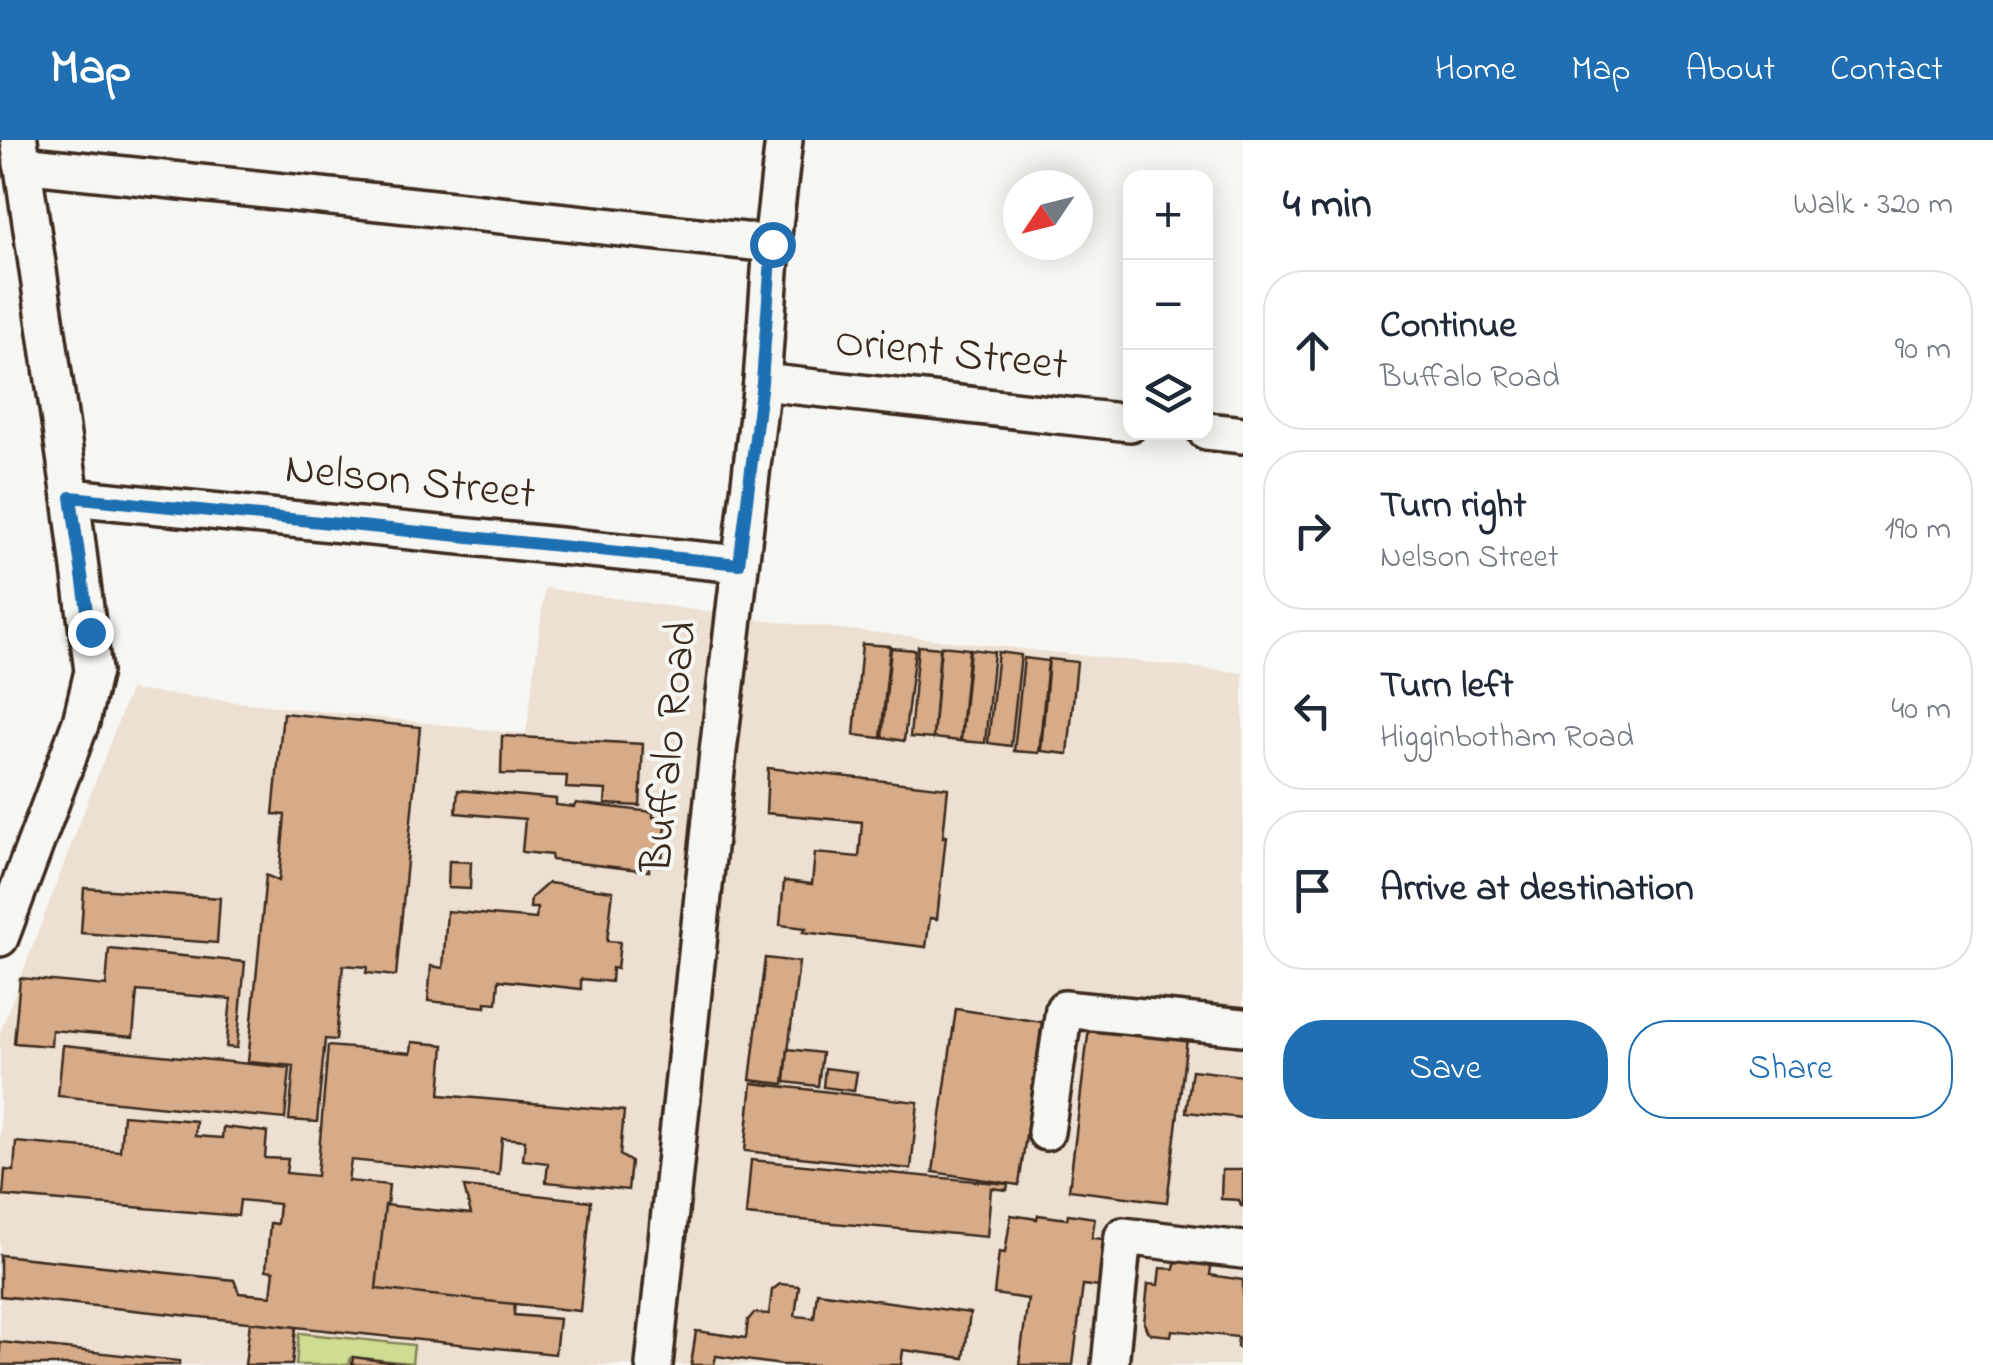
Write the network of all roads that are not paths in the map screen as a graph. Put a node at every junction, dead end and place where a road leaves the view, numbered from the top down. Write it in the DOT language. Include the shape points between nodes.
graph roads {
  1 [pos="784,140"];
  2 [pos="20,152"];
  3 [pos="772,244"];
  4 [pos="762,382"];
  5 [pos="1123,422"];
  6 [pos="1213,432"];
  7 [pos="1243,435"];
  8 [pos="71,497"];
  9 [pos="739,564"];
  10 [pos="0,938"];
  11 [pos="1243,1027"];
  12 [pos="1046,1132"];
  13 [pos="1243,1250"];
  14 [pos="654,1365"];
  15 [pos="1110,1365"];
  1 -- 3 [label="street, Buffalo Road"];
  2 -- 3 [label="street"];
  2 -- 8 [label="street"];
  3 -- 4 [label="street, Buffalo Road"];
  4 -- 5 [label="street, Orient Street"];
  4 -- 9 [label="street, Buffalo Road"];
  6 -- 7 [label="street"];
  8 -- 9 [label="street, Nelson Street"];
  8 -- 10 [label="street" via="92,670 81,722"];
  9 -- 14 [label="street, Buffalo Road"];
  11 -- 12 [label="street" via="1064,1008"];
  13 -- 15 [label="street" via="1123,1236"];
}
